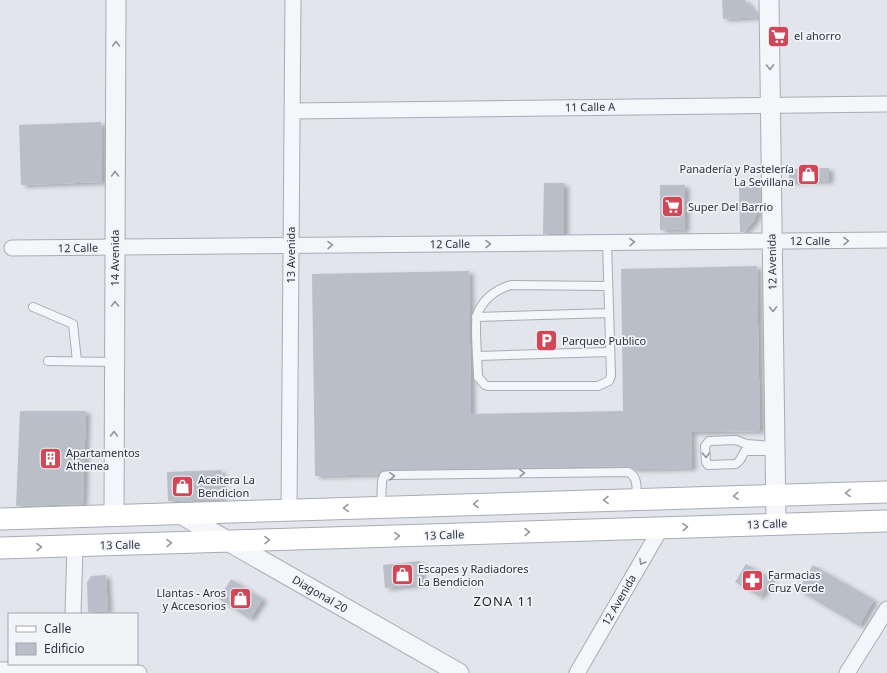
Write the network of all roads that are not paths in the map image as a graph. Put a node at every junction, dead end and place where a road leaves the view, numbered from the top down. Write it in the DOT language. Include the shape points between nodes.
graph roads {
  1 [pos="116,0"];
  2 [pos="293,0"];
  3 [pos="769,0"];
  4 [pos="887,104"];
  5 [pos="770,105"];
  6 [pos="292,111"];
  7 [pos="887,240"];
  8 [pos="772,241"];
  9 [pos="607,242"];
  10 [pos="291,246"];
  11 [pos="115,247"];
  12 [pos="12,248"];
  13 [pos="608,286"];
  14 [pos="34,307"];
  15 [pos="609,313"];
  16 [pos="476,316"];
  17 [pos="609,352"];
  18 [pos="478,356"];
  19 [pos="48,361"];
  20 [pos="77,361"];
  21 [pos="114,362"];
  22 [pos="774,448"];
  23 [pos="887,492"];
  24 [pos="775,495"];
  25 [pos="637,499"];
  26 [pos="380,507"];
  27 [pos="289,510"];
  28 [pos="182,515"];
  29 [pos="114,516"];
  30 [pos="0,519"];
  31 [pos="887,521"];
  32 [pos="776,523"];
  33 [pos="661,528"];
  34 [pos="207,542"];
  35 [pos="228,542"];
  36 [pos="75,546"];
  37 [pos="0,548"];
  38 [pos="887,609"];
  39 [pos="73,613"];
  40 [pos="72,668"];
  41 [pos="0,670"];
  42 [pos="139,673"];
  43 [pos="436,673"];
  44 [pos="459,673"];
  45 [pos="577,673"];
  46 [pos="847,673"];
  11 -- 1 [label="street, 14 Avenida, one-way"];
  2 -- 6 [label="street, 13 Avenida"];
  3 -- 5 [label="street, 12 Avenida, one-way"];
  4 -- 5 [label="street, 11 Calle A"];
  5 -- 6 [label="street, 11 Calle A"];
  5 -- 8 [label="street, 12 Avenida"];
  6 -- 10 [label="street, 13 Avenida"];
  8 -- 7 [label="street, 12 Calle, one-way"];
  9 -- 8 [label="street, 12 Calle, one-way"];
  8 -- 22 [label="street, 12 Avenida, one-way"];
  10 -- 9 [label="street, 12 Calle, one-way"];
  9 -- 13 [label="lane"];
  10 -- 11 [label="street, 12 Calle"];
  10 -- 27 [label="street, 13 Avenida"];
  11 -- 12 [label="street, 12 Calle"];
  21 -- 11 [label="street, 14 Avenida, one-way"];
  13 -- 15 [label="lane"];
  13 -- 16 [label="lane" via="511,285 500,288 490,296"];
  14 -- 20 [label="lane" via="73,324"];
  15 -- 16 [label="lane"];
  15 -- 17 [label="lane"];
  16 -- 18 [label="lane"];
  17 -- 18 [label="lane"];
  17 -- 18 [label="lane" via="611,376 609,381 598,386 488,386 478,377"];
  19 -- 20 [label="lane"];
  20 -- 21 [label="lane"];
  29 -- 21 [label="street, 14 Avenida, one-way"];
  22 -- 22 [label="lane, one-way" via="736,440 709,441 705,446 706,462 708,465 736,464 746,451"];
  22 -- 24 [label="street, 12 Avenida"];
  23 -- 24 [label="main road, one-way"];
  24 -- 25 [label="main road, one-way"];
  24 -- 32 [label="street, 12 Avenida"];
  25 -- 26 [label="main road, one-way"];
  26 -- 25 [label="lane, one-way" via="382,482 384,476 390,475 628,472 636,478"];
  26 -- 27 [label="main road, one-way"];
  27 -- 28 [label="main road"];
  28 -- 29 [label="main road"];
  28 -- 35 [label="street, Diagonal 20"];
  29 -- 30 [label="main road"];
  31 -- 32 [label="main road, 13 Calle"];
  33 -- 32 [label="main road, 13 Calle, one-way"];
  35 -- 33 [label="main road, 13 Calle, one-way"];
  33 -- 45 [label="street, 12 Avenida, one-way"];
  34 -- 35 [label="main road, 13 Calle"];
  36 -- 34 [label="main road, 13 Calle, one-way"];
  34 -- 43 [label="street, Diagonal 20"];
  35 -- 44 [label="street, Diagonal 20"];
  37 -- 36 [label="main road, 13 Calle, one-way"];
  36 -- 39 [label="street"];
  38 -- 46 [label="street"];
  40 -- 41 [label="street"];
  40 -- 42 [label="street"];
}
